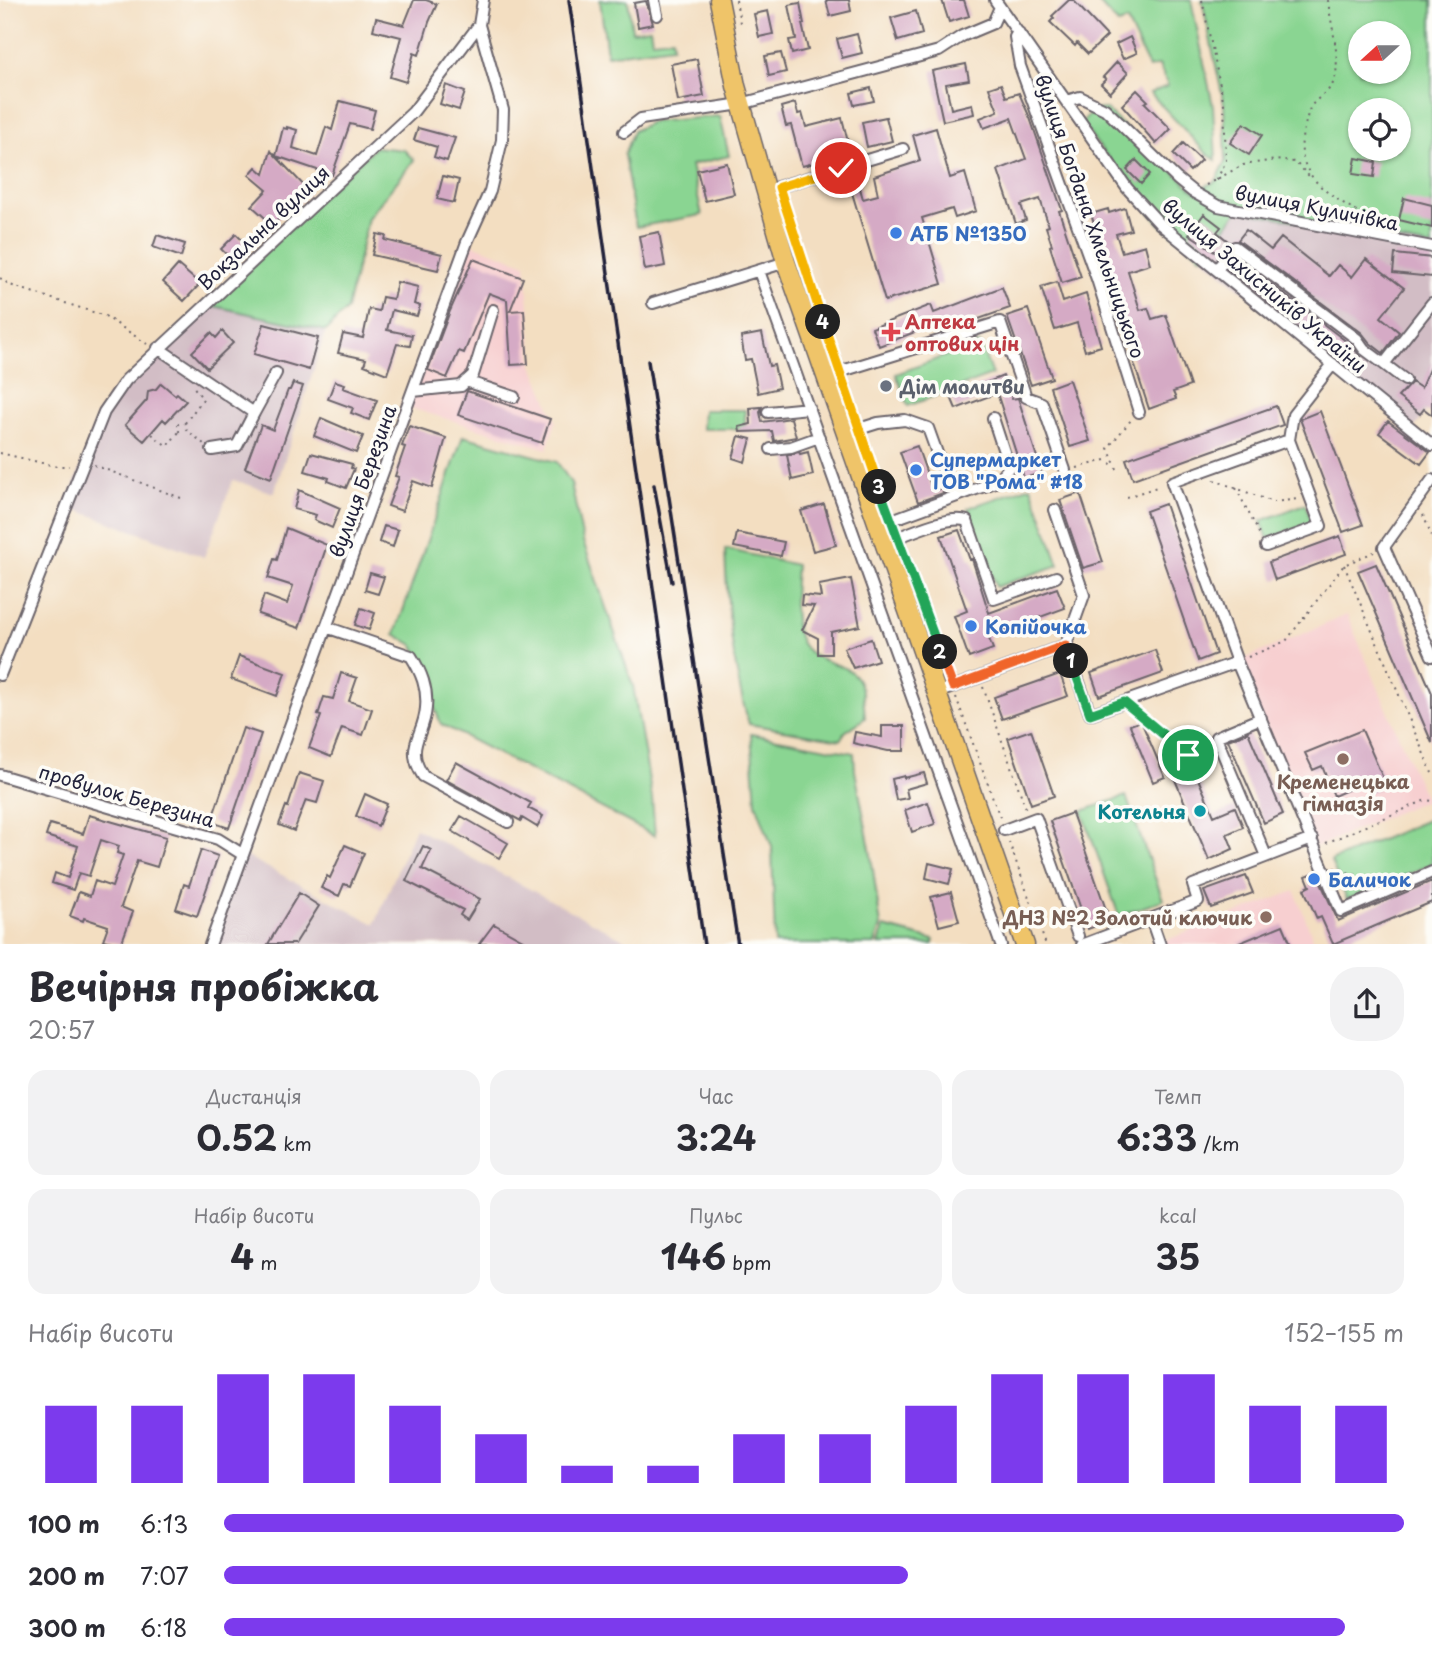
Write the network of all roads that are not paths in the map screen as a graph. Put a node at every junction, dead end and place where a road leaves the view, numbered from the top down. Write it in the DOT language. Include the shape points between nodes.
graph roads {
  1 [pos="482,0"];
  2 [pos="654,0"];
  3 [pos="719,0"];
  4 [pos="998,3"];
  5 [pos="657,15"];
  6 [pos="479,25"];
  7 [pos="1018,32"];
  8 [pos="1066,101"];
  9 [pos="741,104"];
  10 [pos="624,132"];
  11 [pos="903,149"];
  12 [pos="765,191"];
  13 [pos="1432,247"];
  14 [pos="786,262"];
  15 [pos="1217,269"];
  16 [pos="759,271"];
  17 [pos="653,303"];
  18 [pos="1432,303"];
  19 [pos="493,310"];
  20 [pos="158,348"];
  21 [pos="1333,364"];
  22 [pos="1384,364"];
  23 [pos="276,373"];
  24 [pos="825,376"];
  25 [pos="1405,380"];
  26 [pos="466,381"];
  27 [pos="413,391"];
  28 [pos="514,397"];
  29 [pos="809,408"];
  30 [pos="768,412"];
  31 [pos="1139,412"];
  32 [pos="254,413"];
  33 [pos="993,418"];
  34 [pos="846,433"];
  35 [pos="819,437"];
  36 [pos="1289,440"];
  37 [pos="1432,445"];
  38 [pos="771,449"];
  39 [pos="212,450"];
  40 [pos="1065,470"];
  41 [pos="1432,480"];
  42 [pos="947,481"];
  43 [pos="1055,510"];
  44 [pos="878,525"];
  45 [pos="891,541"];
  46 [pos="1266,547"];
  47 [pos="1056,577"];
  48 [pos="327,627"];
  49 [pos="1066,645"];
  50 [pos="1432,656"];
  51 [pos="1237,662"];
  52 [pos="0,675"];
  53 [pos="945,690"];
  54 [pos="1261,718"];
  55 [pos="0,775"];
  56 [pos="508,822"];
  57 [pos="1004,830"];
  58 [pos="1314,843"];
  59 [pos="242,854"];
  60 [pos="1266,856"];
  61 [pos="1432,872"];
  62 [pos="1150,919"];
  63 [pos="1080,940"];
  64 [pos="210,944"];
  65 [pos="1001,944"];
  66 [pos="1025,944"];
  67 [pos="1160,944"];
  1 -- 6 [label="street"];
  2 -- 5 [label="street"];
  3 -- 9 [label="highway"];
  4 -- 7 [label="street, вулиця Захисників України"];
  4 -- 9 [label="street" via="993,23 939,51"];
  6 -- 20 [label="street, Вокзальна вулиця" via="413,112"];
  6 -- 27 [label="street, вулиця Березина" via="503,110 502,140 489,191"];
  7 -- 8 [label="street, вулиця Захисників України"];
  7 -- 31 [label="street, вулиця Богдана Хмельницького" via="1020,66 1097,279"];
  8 -- 13 [label="street, вулиця Куличівка" via="1080,97 1105,109 1193,192 1218,206"];
  8 -- 15 [label="street, вулиця Захисників України" via="1127,188 1159,223"];
  9 -- 10 [label="street" via="641,119"];
  9 -- 12 [label="highway"];
  11 -- 12 [label="street"];
  12 -- 14 [label="highway"];
  14 -- 16 [label="street"];
  14 -- 24 [label="highway"];
  15 -- 21 [label="street, вулиця Захисників України"];
  15 -- 22 [label="street" via="1235,247"];
  16 -- 17 [label="street"];
  16 -- 29 [label="street"];
  18 -- 22 [label="street"];
  19 -- 26 [label="street" via="473,375"];
  20 -- 32 [label="street"];
  20 -- 52 [label="street, Вокзальна вулиця" via="126,380 104,412"];
  21 -- 36 [label="street" via="1293,415"];
  21 -- 37 [label="street, вулиця Захисників України"];
  22 -- 25 [label="street"];
  23 -- 32 [label="street"];
  24 -- 34 [label="highway"];
  24 -- 40 [label="street" via="1000,322 1026,397 1042,403"];
  26 -- 27 [label="street" via="461,386"];
  26 -- 28 [label="street"];
  27 -- 48 [label="street, вулиця Березина"];
  29 -- 30 [label="street"];
  29 -- 35 [label="street"];
  32 -- 39 [label="street" via="237,446"];
  33 -- 44 [label="street" via="1009,467 998,481"];
  34 -- 42 [label="street" via="905,420 928,428"];
  34 -- 44 [label="highway"];
  35 -- 38 [label="street"];
  35 -- 65 [label="street"];
  36 -- 46 [label="street" via="1321,526"];
  36 -- 51 [label="street" via="1172,482"];
  41 -- 50 [label="street" via="1384,547"];
  43 -- 49 [label="street" via="1084,595"];
  44 -- 45 [label="highway"];
  45 -- 47 [label="street" via="962,519 967,521 994,599"];
  45 -- 53 [label="highway"];
  48 -- 56 [label="street" via="411,656 424,677 426,709 414,752 416,766 423,776"];
  48 -- 59 [label="street, вулиця Березина"];
  49 -- 51 [label="street" via="1090,714"];
  49 -- 53 [label="street"];
  51 -- 54 [label="street"];
  53 -- 66 [label="highway"];
  54 -- 58 [label="street"];
  54 -- 60 [label="street" via="1216,737"];
  55 -- 59 [label="street, провулок Березина" via="218,839"];
  57 -- 63 [label="street" via="1036,818"];
  58 -- 60 [label="street"];
  58 -- 61 [label="street" via="1341,911"];
  59 -- 64 [label="street, вулиця Березина"];
  60 -- 62 [label="street" via="1193,885 1198,901"];
  62 -- 63 [label="street"];
  62 -- 67 [label="street"];
}
